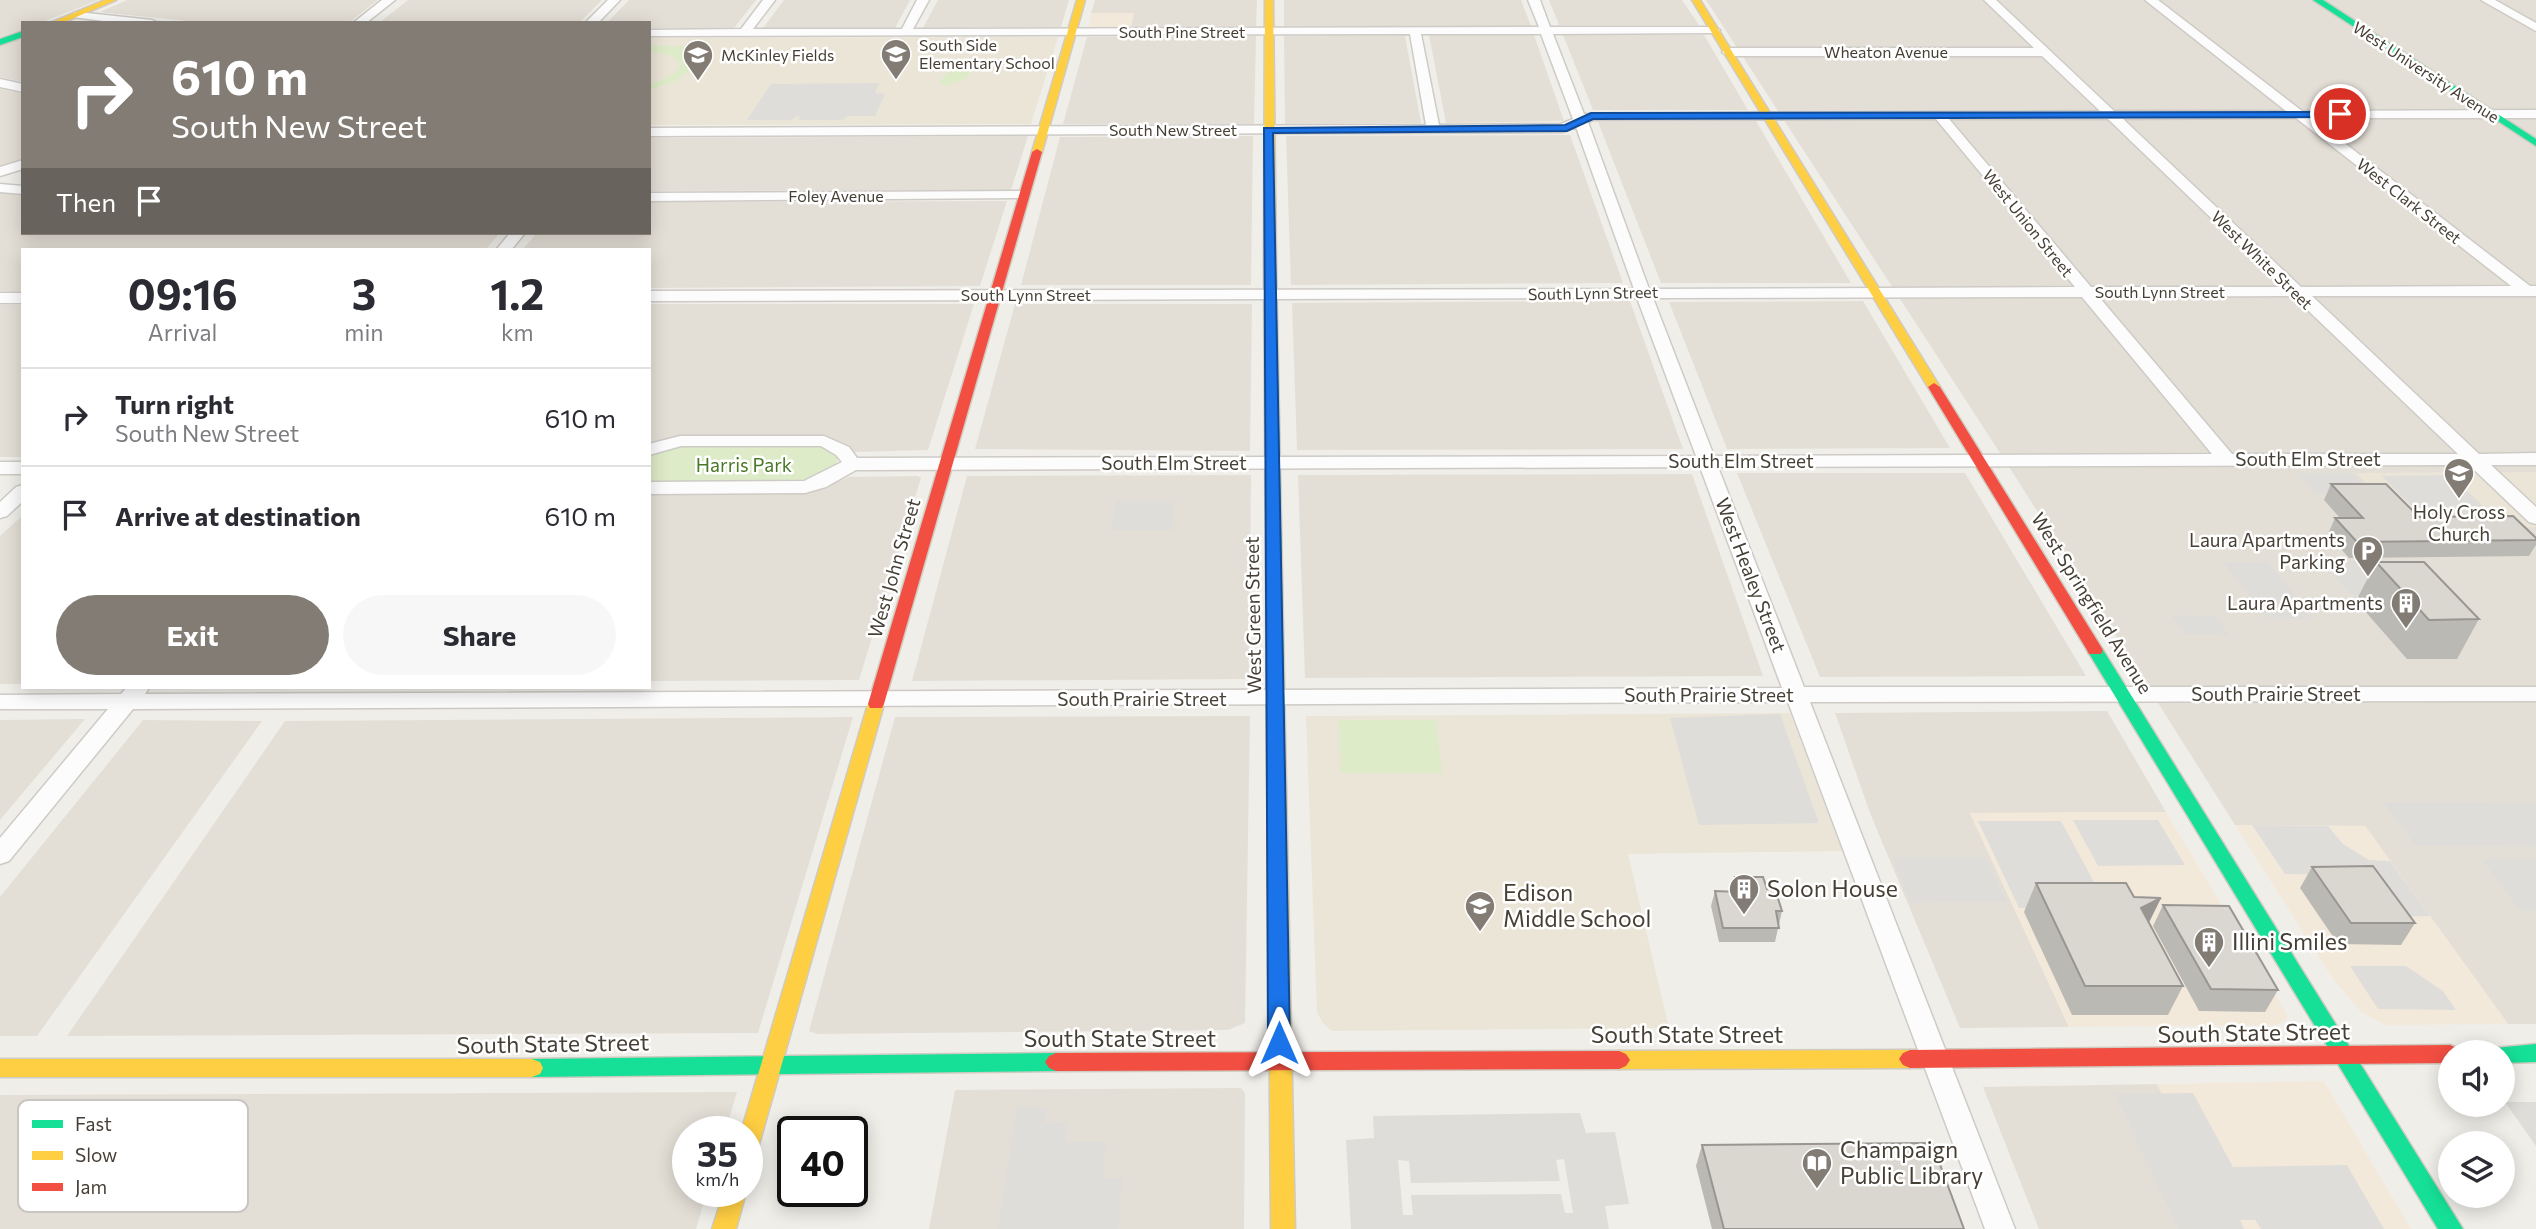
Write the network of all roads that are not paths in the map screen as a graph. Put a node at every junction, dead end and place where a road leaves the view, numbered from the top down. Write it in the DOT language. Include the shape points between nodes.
graph roads {
  1 [pos="112,0"];
  2 [pos="389,0"];
  3 [pos="614,0"];
  4 [pos="769,0"];
  5 [pos="923,0"];
  6 [pos="1081,0"];
  7 [pos="1269,0"];
  8 [pos="1534,0"];
  9 [pos="1696,0"];
  10 [pos="1990,0"];
  11 [pos="2151,0"];
  12 [pos="2317,0"];
  13 [pos="2487,0"];
  14 [pos="77,15"];
  15 [pos="60,21"];
  16 [pos="133,21"];
  17 [pos="362,21"];
  18 [pos="593,21"];
  19 [pos="2536,28"];
  20 [pos="1546,30"];
  21 [pos="1714,30"];
  22 [pos="1415,31"];
  23 [pos="906,32"];
  24 [pos="1072,32"];
  25 [pos="1269,32"];
  26 [pos="651,33"];
  27 [pos="744,33"];
  28 [pos="21,35"];
  29 [pos="0,42"];
  30 [pos="1728,52"];
  31 [pos="2044,52"];
  32 [pos="0,83"];
  33 [pos="21,88"];
  34 [pos="2297,114"];
  35 [pos="2491,114"];
  36 [pos="2536,114"];
  37 [pos="1939,115"];
  38 [pos="2110,115"];
  39 [pos="1767,116"];
  40 [pos="1581,122"];
  41 [pos="1433,129"];
  42 [pos="1043,130"];
  43 [pos="1268,130"];
  44 [pos="651,132"];
  45 [pos="2536,144"];
  46 [pos="21,165"];
  47 [pos="0,172"];
  48 [pos="0,188"];
  49 [pos="21,190"];
  50 [pos="1023,195"];
  51 [pos="651,197"];
  52 [pos="1644,292"];
  53 [pos="2085,292"];
  54 [pos="2295,292"];
  55 [pos="1875,293"];
  56 [pos="995,294"];
  57 [pos="2533,294"];
  58 [pos="1270,295"];
  59 [pos="651,296"];
  60 [pos="0,298"];
  61 [pos="21,298"];
  62 [pos="651,449"];
  63 [pos="2536,458"];
  64 [pos="2225,459"];
  65 [pos="2472,459"];
  66 [pos="1707,461"];
  67 [pos="1979,461"];
  68 [pos="947,463"];
  69 [pos="1273,463"];
  70 [pos="852,464"];
  71 [pos="0,468"];
  72 [pos="21,468"];
  73 [pos="651,488"];
  74 [pos="21,493"];
  75 [pos="0,512"];
  76 [pos="2536,518"];
  77 [pos="2123,694"];
  78 [pos="2536,694"];
  79 [pos="132,695"];
  80 [pos="1797,695"];
  81 [pos="877,699"];
  82 [pos="1275,699"];
  83 [pos="0,702"];
  84 [pos="0,855"];
  85 [pos="2536,1053"];
  86 [pos="2438,1054"];
  87 [pos="2515,1054"];
  88 [pos="2346,1055"];
  89 [pos="1935,1058"];
  90 [pos="1279,1060"];
  91 [pos="771,1064"];
  92 [pos="0,1068"];
  93 [pos="756,1116"];
  94 [pos="731,1207"];
  95 [pos="724,1229"];
  96 [pos="1283,1229"];
  97 [pos="2000,1229"];
  98 [pos="2451,1229"];
  1 -- 14 [label="street"];
  2 -- 17 [label="street"];
  3 -- 18 [label="street"];
  4 -- 27 [label="street"];
  5 -- 23 [label="street"];
  6 -- 24 [label="street, West John Street"];
  7 -- 25 [label="street, West Green Street"];
  8 -- 20 [label="street, West Healey Street"];
  9 -- 21 [label="street, West Springfield Avenue"];
  10 -- 31 [label="street, West White Street"];
  11 -- 34 [label="street, West Clark Street"];
  12 -- 35 [label="street, West University Avenue"];
  13 -- 19 [label="street"];
  14 -- 15 [label="street"];
  14 -- 16 [label="street"];
  20 -- 21 [label="street, South Pine Street"];
  20 -- 22 [label="street, South Pine Street"];
  20 -- 40 [label="street, West Healey Street"];
  21 -- 30 [label="street, West Springfield Avenue"];
  22 -- 25 [label="street, South Pine Street"];
  22 -- 41 [label="street"];
  23 -- 24 [label="street, South Pine Street"];
  23 -- 27 [label="street, South Pine Street"];
  24 -- 25 [label="street, South Pine Street"];
  24 -- 42 [label="street, West John Street"];
  25 -- 43 [label="street, West Green Street"];
  26 -- 27 [label="street, South Pine Street"];
  28 -- 29 [label="street"];
  30 -- 31 [label="street, Wheaton Avenue"];
  30 -- 39 [label="street, West Springfield Avenue"];
  31 -- 38 [label="street, West White Street"];
  32 -- 33 [label="street"];
  34 -- 35 [label="street, South New Street"];
  34 -- 38 [label="street, South New Street"];
  34 -- 57 [label="street, West Clark Street"];
  35 -- 36 [label="street, South New Street"];
  35 -- 45 [label="street, West University Avenue"];
  37 -- 38 [label="street, South New Street"];
  37 -- 39 [label="street, South New Street"];
  37 -- 53 [label="street, West Union Street"];
  38 -- 54 [label="street, West White Street"];
  39 -- 40 [label="street, South New Street" via="1591,116"];
  39 -- 55 [label="street, West Springfield Avenue"];
  40 -- 41 [label="street, South New Street" via="1567,128"];
  40 -- 52 [label="street, West Healey Street"];
  41 -- 43 [label="street, South New Street"];
  42 -- 43 [label="street, South New Street"];
  42 -- 44 [label="street, South New Street"];
  42 -- 50 [label="street, West John Street"];
  43 -- 58 [label="street, West Green Street"];
  46 -- 47 [label="street"];
  48 -- 49 [label="street"];
  50 -- 51 [label="street, Foley Avenue"];
  50 -- 56 [label="street, West John Street"];
  52 -- 55 [label="street, South Lynn Street"];
  52 -- 58 [label="street, South Lynn Street"];
  52 -- 66 [label="street, West Healey Street"];
  53 -- 54 [label="street, South Lynn Street"];
  53 -- 55 [label="street, South Lynn Street"];
  53 -- 64 [label="street, West Union Street"];
  54 -- 57 [label="street, South Lynn Street"];
  54 -- 65 [label="street, West White Street"];
  55 -- 67 [label="street, West Springfield Avenue"];
  56 -- 58 [label="street, South Lynn Street"];
  56 -- 59 [label="street, South Lynn Street"];
  56 -- 68 [label="street, West John Street"];
  58 -- 69 [label="street, West Green Street"];
  60 -- 61 [label="street"];
  62 -- 70 [label="street" via="680,441 824,442 843,451"];
  63 -- 65 [label="street, South Elm Street"];
  64 -- 65 [label="street, South Elm Street"];
  64 -- 67 [label="street, South Elm Street"];
  65 -- 76 [label="street, West White Street"];
  66 -- 67 [label="street, South Elm Street"];
  66 -- 69 [label="street, South Elm Street"];
  66 -- 80 [label="street, West Healey Street"];
  67 -- 77 [label="street, West Springfield Avenue"];
  68 -- 69 [label="street, South Elm Street"];
  68 -- 70 [label="street, South Elm Street"];
  68 -- 81 [label="street, West John Street"];
  69 -- 82 [label="street, West Green Street"];
  70 -- 73 [label="street" via="805,487"];
  71 -- 72 [label="street"];
  74 -- 75 [label="street"];
  77 -- 78 [label="street, South Prairie Street"];
  77 -- 80 [label="street, South Prairie Street"];
  77 -- 88 [label="street, West Springfield Avenue"];
  79 -- 81 [label="street, South Prairie Street"];
  79 -- 83 [label="street, South Prairie Street"];
  79 -- 84 [label="street"];
  80 -- 82 [label="street, South Prairie Street"];
  80 -- 89 [label="street, West Healey Street"];
  81 -- 82 [label="street, South Prairie Street"];
  81 -- 91 [label="street, West John Street"];
  82 -- 90 [label="street, West Green Street"];
  85 -- 87 [label="street"];
  86 -- 88 [label="street, South State Street"];
  88 -- 89 [label="street, South State Street"];
  88 -- 98 [label="street, West Springfield Avenue"];
  89 -- 90 [label="street, South State Street"];
  89 -- 97 [label="street, West Healey Street"];
  90 -- 91 [label="street, South State Street"];
  90 -- 96 [label="street, West Green Street"];
  91 -- 92 [label="street, South State Street"];
  91 -- 93 [label="street, West John Street"];
  94 -- 95 [label="street"];
}
